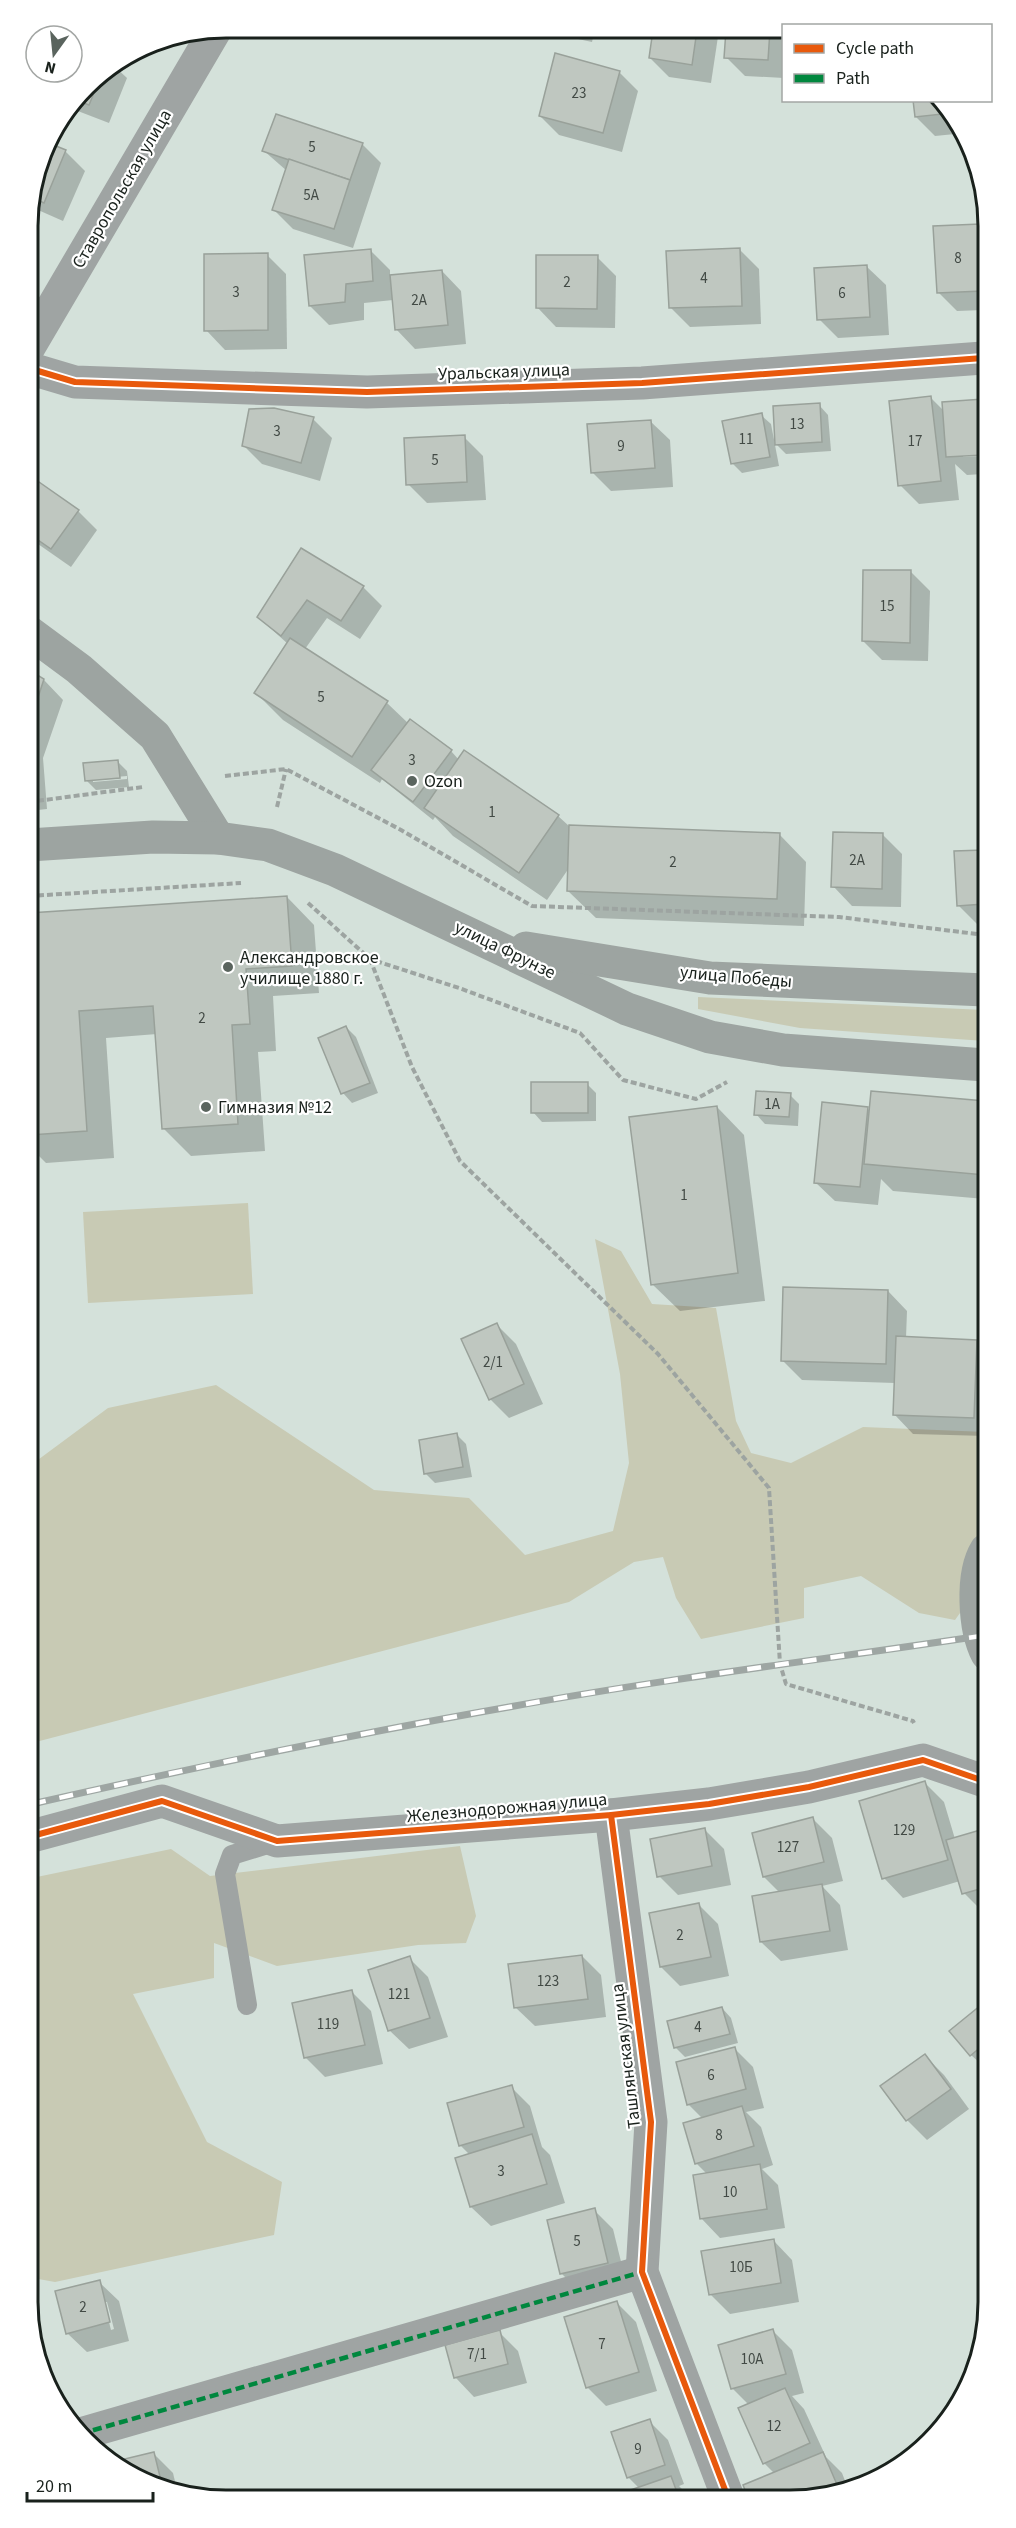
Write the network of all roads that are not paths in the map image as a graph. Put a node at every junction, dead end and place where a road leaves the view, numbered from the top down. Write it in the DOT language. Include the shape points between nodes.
graph roads {
  1 [pos="211,38"];
  2 [pos="38,332"];
  3 [pos="978,358"];
  4 [pos="38,371"];
  5 [pos="38,639"];
  6 [pos="218,838"];
  7 [pos="38,844"];
  8 [pos="489,942"];
  9 [pos="978,990"];
  10 [pos="978,1064"];
  11 [pos="978,1577"];
  12 [pos="978,1617"];
  13 [pos="978,1779"];
  14 [pos="610,1815"];
  15 [pos="38,1834"];
  16 [pos="277,1841"];
  17 [pos="247,2005"];
  18 [pos="642,2272"];
  19 [pos="89,2431"];
  20 [pos="725,2490"];
  1 -- 2 [label="street, Ставропольская улица"];
  3 -- 4 [label="street, Уральская улица" via="642,383 367,392 75,382"];
  5 -- 6 [label="main road" via="156,736"];
  6 -- 7 [label="main road, улица Фрунзе" via="153,837"];
  6 -- 8 [label="main road, улица Фрунзе" via="268,845 335,870"];
  8 -- 9 [label="main road, улица Победы" via="710,978"];
  8 -- 10 [label="main road, улица Фрунзе" via="627,1009 710,1037 783,1050"];
  11 -- 12 [label="main road"];
  13 -- 14 [label="street, Железнодорожная улица" via="923,1760 809,1787"];
  14 -- 16 [label="street, Железнодорожная улица"];
  14 -- 18 [label="street, Ташлянская улица" via="651,2122"];
  15 -- 16 [label="street, Железнодорожная улица" via="162,1801"];
  16 -- 17 [label="lane" via="232,1855 225,1874"];
  18 -- 19 [label="street"];
  18 -- 20 [label="street, Ташлянская улица"];
}
